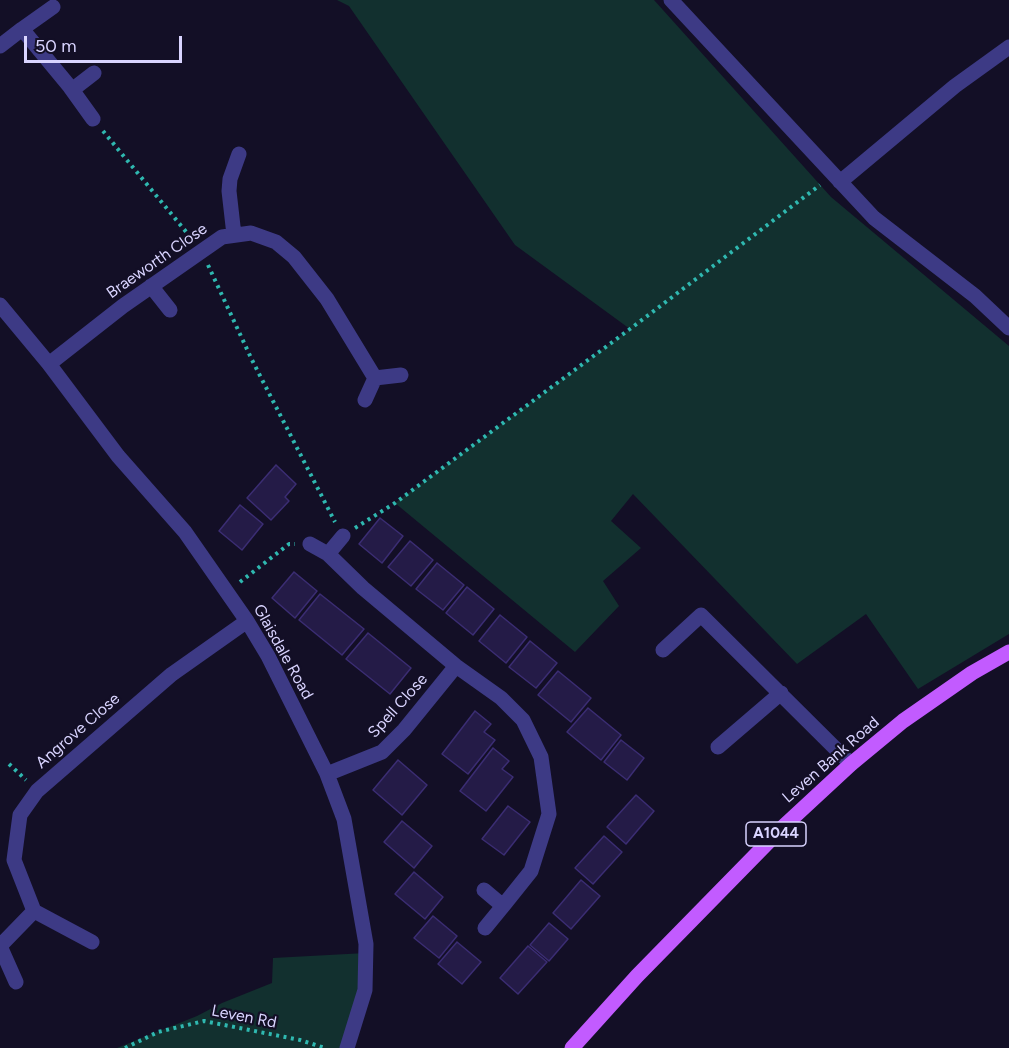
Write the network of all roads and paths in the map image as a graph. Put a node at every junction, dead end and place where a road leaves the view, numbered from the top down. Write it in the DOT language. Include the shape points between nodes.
graph roads {
  1 [pos="671,0"];
  2 [pos="53,7"];
  3 [pos="22,29"];
  4 [pos="0,46"];
  5 [pos="1009,47"];
  6 [pos="94,73"];
  7 [pos="72,90"];
  8 [pos="93,119"];
  9 [pos="239,154"];
  10 [pos="837,178"];
  11 [pos="234,235"];
  12 [pos="201,250"];
  13 [pos="151,286"];
  14 [pos="0,305"];
  15 [pos="170,310"];
  16 [pos="1009,328"];
  17 [pos="49,364"];
  18 [pos="401,375"];
  19 [pos="375,378"];
  20 [pos="365,400"];
  21 [pos="343,536"];
  22 [pos="310,544"];
  23 [pos="328,554"];
  24 [pos="227,592"];
  25 [pos="247,621"];
  26 [pos="663,650"];
  27 [pos="1009,652"];
  28 [pos="456,666"];
  29 [pos="781,693"];
  30 [pos="718,747"];
  31 [pos="851,764"];
  32 [pos="327,774"];
  33 [pos="484,890"];
  34 [pos="503,906"];
  35 [pos="34,911"];
  36 [pos="485,928"];
  37 [pos="92,942"];
  38 [pos="0,946"];
  39 [pos="16,982"];
  40 [pos="300,1040"];
  41 [pos="125,1048"];
  42 [pos="298,1048"];
  43 [pos="325,1048"];
  44 [pos="347,1048"];
  45 [pos="572,1048"];
  1 -- 10 [label="street"];
  2 -- 3 [label="street"];
  3 -- 4 [label="street"];
  3 -- 7 [label="street"];
  5 -- 10 [label="street"];
  6 -- 7 [label="street"];
  7 -- 8 [label="street"];
  8 -- 12 [label="path"];
  9 -- 11 [label="street" via="229,190"];
  10 -- 16 [label="street" via="874,218 975,296"];
  10 -- 21 [label="path" via="404,496"];
  11 -- 12 [label="street, Braeworth Close" via="222,237"];
  11 -- 19 [label="street, Braeworth Close" via="251,233 276,242 294,258 327,299"];
  12 -- 13 [label="street, Braeworth Close"];
  12 -- 21 [label="path" via="252,360"];
  13 -- 15 [label="street"];
  13 -- 17 [label="street, Braeworth Close"];
  14 -- 17 [label="street, Glaisdale Road"];
  17 -- 24 [label="street, Glaisdale Road" via="118,456 185,532"];
  18 -- 19 [label="street"];
  19 -- 20 [label="street"];
  21 -- 23 [label="street"];
  22 -- 23 [label="street"];
  22 -- 24 [label="path" via="289,544"];
  23 -- 28 [label="street"];
  24 -- 25 [label="street, Glaisdale Road"];
  25 -- 32 [label="street, Glaisdale Road"];
  25 -- 35 [label="street, Angrove Close" via="172,674 37,791 20,815 14,860"];
  26 -- 29 [label="street" via="701,615"];
  27 -- 31 [label="main road, Leven Bank Road / A1044" via="912,715"];
  28 -- 32 [label="street, Spell Close" via="382,752"];
  28 -- 34 [label="street" via="501,698 523,720 541,757 549,814 531,871"];
  29 -- 30 [label="street"];
  29 -- 31 [label="street"];
  31 -- 45 [label="main road, Leven Bank Road / A1044" via="784,826"];
  32 -- 44 [label="street, Glaisdale Road" via="344,819 366,944 365,990"];
  33 -- 34 [label="street"];
  34 -- 36 [label="street"];
  35 -- 37 [label="street"];
  35 -- 38 [label="street"];
  38 -- 39 [label="street"];
  40 -- 41 [label="path, Leven Rd" via="204,1021 158,1032"];
  40 -- 42 [label="path"];
  40 -- 43 [label="path, Leven Rd"];
}
